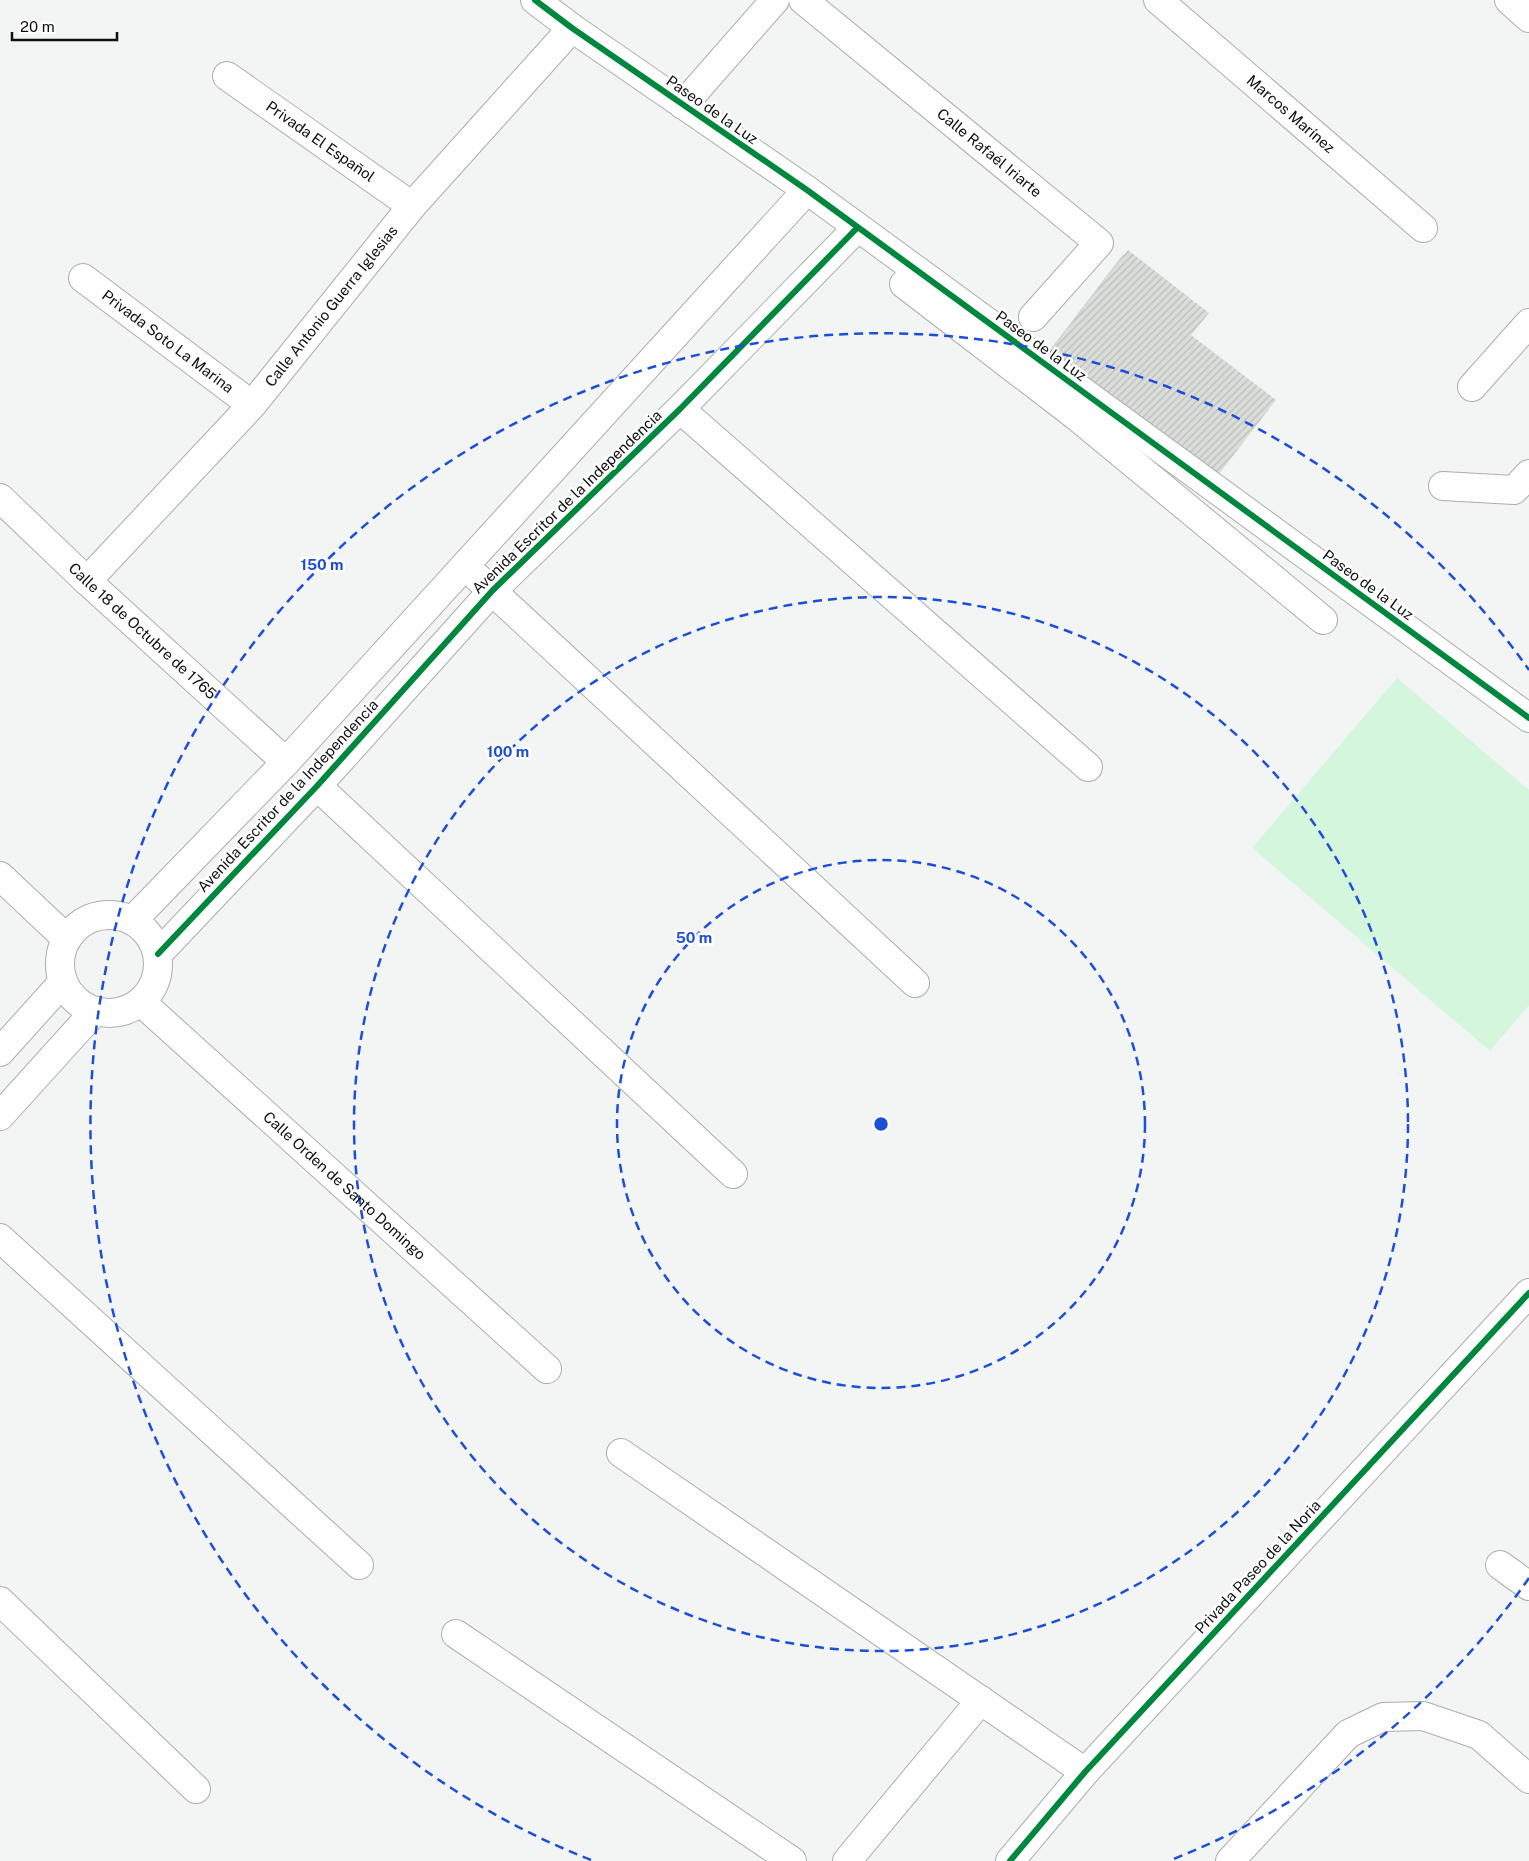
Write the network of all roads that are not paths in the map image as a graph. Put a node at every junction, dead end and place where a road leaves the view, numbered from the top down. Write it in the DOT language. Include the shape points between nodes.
graph roads {
  1 [pos="535,0"];
  2 [pos="775,0"];
  3 [pos="803,0"];
  4 [pos="1158,0"];
  5 [pos="1509,0"];
  6 [pos="1529,18"];
  7 [pos="572,28"];
  8 [pos="227,76"];
  9 [pos="683,105"];
  10 [pos="807,190"];
  11 [pos="412,206"];
  12 [pos="1423,228"];
  13 [pos="859,229"];
  14 [pos="83,278"];
  15 [pos="1033,317"];
  16 [pos="1529,323"];
  17 [pos="1472,388"];
  18 [pos="252,405"];
  19 [pos="680,409"];
  20 [pos="1529,474"];
  21 [pos="1443,486"];
  22 [pos="0,498"];
  23 [pos="464,567"];
  24 [pos="87,581"];
  25 [pos="493,590"];
  26 [pos="1324,620"];
  27 [pos="1529,718"];
  28 [pos="286,762"];
  29 [pos="1088,767"];
  30 [pos="317,786"];
  31 [pos="0,876"];
  32 [pos="132,920"];
  33 [pos="67,939"];
  34 [pos="158,954"];
  35 [pos="63,982"];
  36 [pos="916,983"];
  37 [pos="142,1002"];
  38 [pos="94,1011"];
  39 [pos="0,1052"];
  40 [pos="0,1116"];
  41 [pos="733,1174"];
  42 [pos="0,1238"];
  43 [pos="1529,1293"];
  44 [pos="547,1369"];
  45 [pos="621,1453"];
  46 [pos="359,1565"];
  47 [pos="1500,1565"];
  48 [pos="1529,1586"];
  49 [pos="0,1600"];
  50 [pos="456,1634"];
  51 [pos="981,1700"];
  52 [pos="1085,1772"];
  53 [pos="1529,1779"];
  54 [pos="196,1790"];
  55 [pos="792,1861"];
  56 [pos="847,1861"];
  57 [pos="1010,1861"];
  58 [pos="1230,1861"];
  1 -- 7 [label="street, Paseo de la Luz"];
  2 -- 9 [label="street"];
  3 -- 15 [label="street, Calle Rafaél Iriarte" via="1099,243"];
  4 -- 12 [label="street, Marcos Marínez"];
  5 -- 6 [label="street"];
  7 -- 9 [label="street, Paseo de la Luz"];
  7 -- 11 [label="street, Calle Antonio Guerra Iglesias"];
  8 -- 11 [label="street, Privada El Español"];
  9 -- 10 [label="street, Paseo de la Luz"];
  10 -- 13 [label="street, Paseo de la Luz"];
  10 -- 23 [label="street, Avenida Escritor de la Independencia"];
  11 -- 18 [label="street, Calle Antonio Guerra Iglesias"];
  13 -- 19 [label="street, Avenida Escritor de la Independencia"];
  13 -- 26 [label="street" via="857,245 863,253 1076,416"];
  13 -- 27 [label="street, Paseo de la Luz"];
  14 -- 18 [label="street, Privada Soto La Marina"];
  16 -- 17 [label="street"];
  18 -- 24 [label="street, Calle Antonio Guerra Iglesias"];
  19 -- 25 [label="street, Avenida Escritor de la Independencia"];
  19 -- 29 [label="street"];
  20 -- 21 [label="street" via="1514,490"];
  22 -- 24 [label="street, Calle 18 de Octubre de 1765"];
  23 -- 25 [label="street"];
  23 -- 28 [label="street, Avenida Escritor de la Independencia"];
  24 -- 28 [label="street, Calle 18 de Octubre de 1765"];
  25 -- 30 [label="street, Avenida Escritor de la Independencia"];
  25 -- 36 [label="street"];
  28 -- 32 [label="street, Avenida Escritor de la Independencia"];
  30 -- 34 [label="street, Avenida Escritor de la Independencia"];
  30 -- 41 [label="street"];
  31 -- 33 [label="street"];
  32 -- 33 [label="street" via="118,915 89,919 76,927"];
  32 -- 34 [label="street" via="153,940"];
  33 -- 35 [label="street" via="61,952"];
  34 -- 37 [label="street" via="158,972"];
  35 -- 38 [label="street" via="75,1000"];
  35 -- 39 [label="street"];
  37 -- 38 [label="street" via="127,1010 111,1013"];
  37 -- 44 [label="street, Calle Orden de Santo Domingo"];
  38 -- 40 [label="street"];
  42 -- 46 [label="street"];
  43 -- 52 [label="street, Privada Paseo de la Noria"];
  45 -- 51 [label="street"];
  47 -- 48 [label="street"];
  49 -- 54 [label="street"];
  50 -- 55 [label="street"];
  51 -- 52 [label="street"];
  51 -- 56 [label="street"];
  52 -- 57 [label="street, Privada Paseo de la Noria"];
  53 -- 58 [label="street" via="1479,1735 1423,1716 1383,1717 1348,1734"];
}
